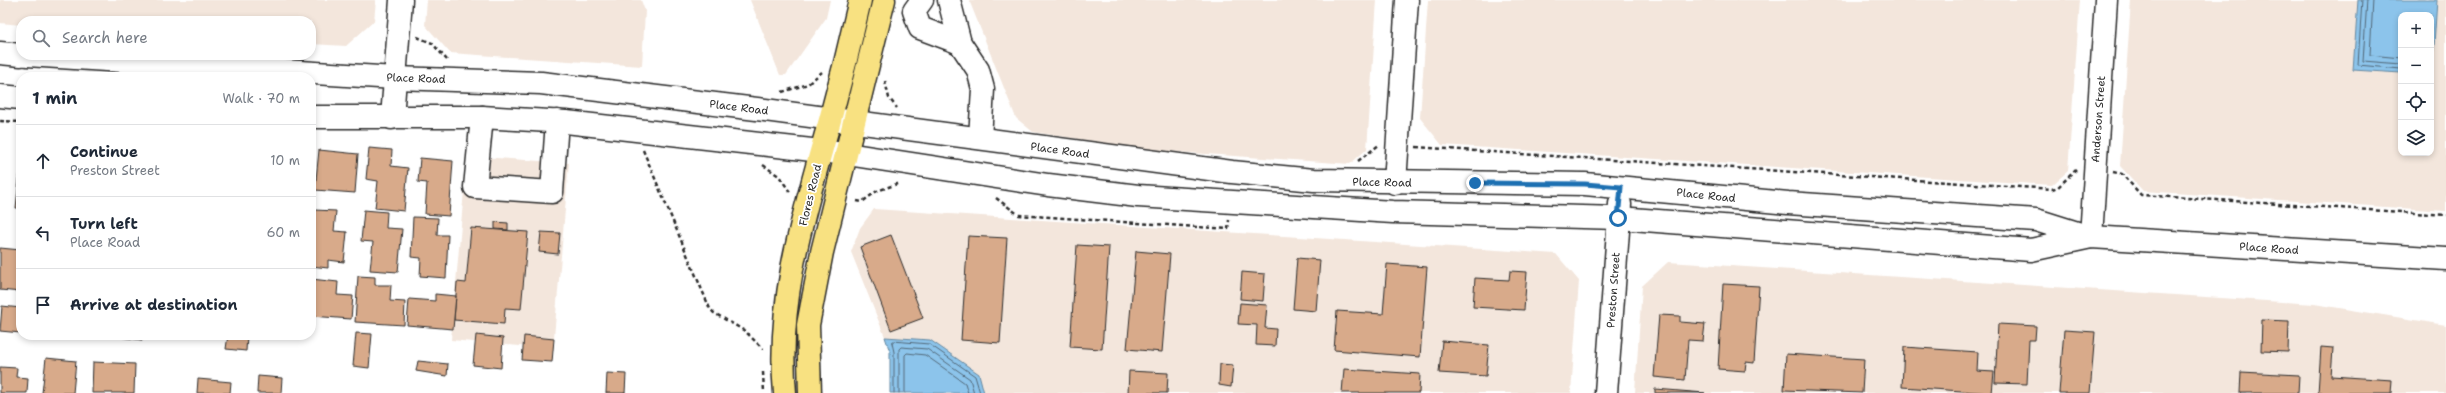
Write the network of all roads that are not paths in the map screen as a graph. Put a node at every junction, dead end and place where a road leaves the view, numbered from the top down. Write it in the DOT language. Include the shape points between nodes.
graph roads {
  1 [pos="401,0"];
  2 [pos="860,0"];
  3 [pos="884,0"];
  4 [pos="922,0"];
  5 [pos="949,0"];
  6 [pos="1407,0"];
  7 [pos="2106,0"];
  8 [pos="960,44"];
  9 [pos="0,53"];
  10 [pos="16,55"];
  11 [pos="107,60"];
  12 [pos="299,72"];
  13 [pos="316,73"];
  14 [pos="395,78"];
  15 [pos="0,96"];
  16 [pos="16,98"];
  17 [pos="316,117"];
  18 [pos="482,117"];
  19 [pos="392,118"];
  20 [pos="830,118"];
  21 [pos="557,121"];
  22 [pos="855,122"];
  23 [pos="980,138"];
  24 [pos="821,151"];
  25 [pos="847,154"];
  26 [pos="1395,183"];
  27 [pos="1621,187"];
  28 [pos="1618,218"];
  29 [pos="2091,238"];
  30 [pos="2446,259"];
  31 [pos="785,393"];
  32 [pos="810,393"];
  33 [pos="1606,393"];
  1 -- 14 [label="street"];
  2 -- 20 [label="main road, Flores Road"];
  3 -- 22 [label="main road"];
  4 -- 8 [label="street" via="914,11 920,28"];
  5 -- 8 [label="street"];
  6 -- 26 [label="street"];
  7 -- 29 [label="street, Anderson Street"];
  8 -- 23 [label="street" via="978,70 983,89"];
  9 -- 10 [label="street"];
  11 -- 12 [label="street, Place Road"];
  13 -- 14 [label="street, Place Road"];
  14 -- 19 [label="street"];
  14 -- 20 [label="street, Place Road" via="540,83"];
  15 -- 16 [label="street"];
  17 -- 19 [label="street, Place Road"];
  18 -- 19 [label="street, Place Road"];
  18 -- 21 [label="street, Place Road"];
  18 -- 21 [label="street" via="475,187 552,192"];
  20 -- 22 [label="street, Place Road"];
  20 -- 24 [label="main road, Flores Road"];
  21 -- 24 [label="street, Place Road"];
  22 -- 23 [label="street, Place Road"];
  22 -- 25 [label="main road"];
  23 -- 26 [label="street, Place Road" via="1198,169 1314,180"];
  24 -- 25 [label="street, Place Road"];
  24 -- 31 [label="main road, Flores Road" via="807,200 787,300 783,338"];
  25 -- 28 [label="street, Place Road" via="1138,196 1393,212"];
  25 -- 32 [label="main road" via="822,252 808,325"];
  26 -- 27 [label="street, Place Road" via="1585,184"];
  27 -- 28 [label="street, Preston Street"];
  27 -- 29 [label="street, Place Road" via="1788,203 2036,220"];
  28 -- 29 [label="street, Place Road" via="2031,250"];
  28 -- 33 [label="street, Preston Street"];
  29 -- 30 [label="street, Place Road"];
}
